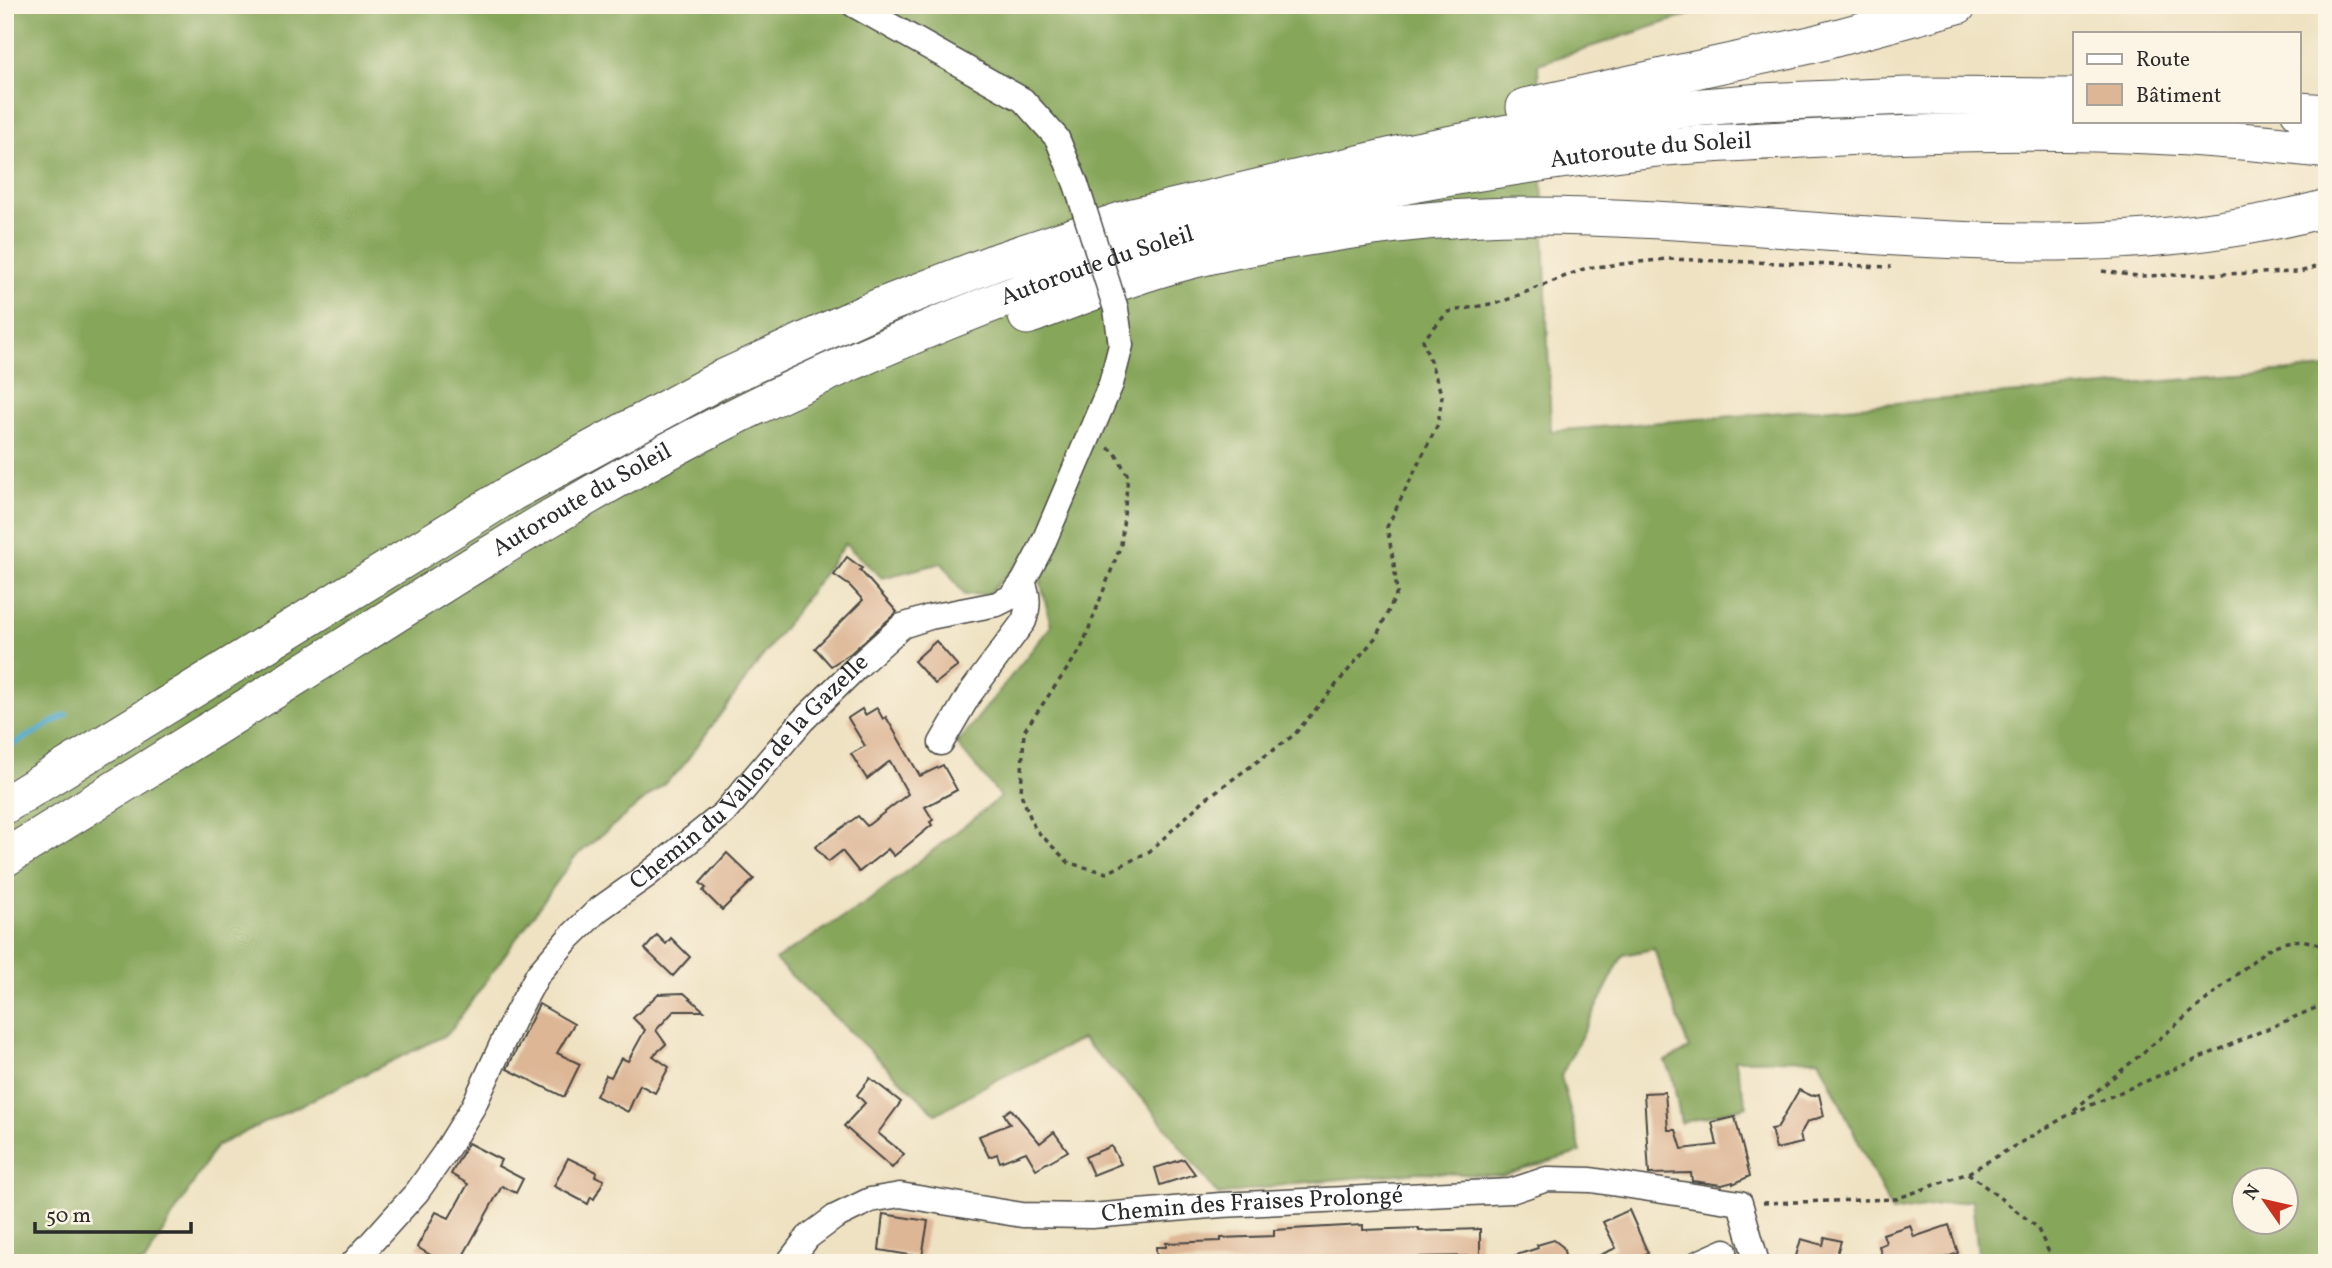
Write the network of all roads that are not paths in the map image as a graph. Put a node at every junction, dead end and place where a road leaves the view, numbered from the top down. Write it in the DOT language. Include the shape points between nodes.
graph roads {
  1 [pos="854,5"];
  2 [pos="1958,5"];
  3 [pos="2073,97"];
  4 [pos="2300,111"];
  5 [pos="2327,113"];
  6 [pos="2327,150"];
  7 [pos="2327,208"];
  8 [pos="1133,217"];
  9 [pos="1023,582"];
  10 [pos="343,647"];
  11 [pos="941,743"];
  12 [pos="5,805"];
  13 [pos="5,858"];
  14 [pos="1725,1251"];
  15 [pos="353,1263"];
  16 [pos="788,1263"];
  17 [pos="1698,1263"];
  18 [pos="1757,1263"];
  1 -- 9 [label="street, Chemin du Vallon de la Gazelle, bridge" via="1023,100 1057,138 1116,309 1121,345 1117,369"];
  2 -- 8 [label="highway" via="1810,45 1362,146"];
  3 -- 8 [label="highway, Autoroute du Soleil" via="1819,98 1679,109 1509,133 1397,155"];
  4 -- 5 [label="highway"];
  6 -- 10 [label="highway, Autoroute du Soleil" via="2106,133 1994,131 1669,147 1518,165 1387,188 1215,227 1041,284 740,415 560,512"];
  7 -- 10 [label="highway" via="2208,232 2066,244 1964,242 1628,218 1520,216 1392,224 1243,247 1152,271 993,328 803,409 623,498"];
  8 -- 12 [label="highway, Autoroute du Soleil" via="877,308 708,387 513,492"];
  9 -- 11 [label="street" via="1028,595 1024,621 969,695"];
  9 -- 15 [label="street, Chemin du Vallon de la Gazelle" via="1011,597 997,604 902,626 803,721 724,813 598,910 569,938 538,974 473,1107 444,1154 417,1192"];
  10 -- 13 [label="highway, Autoroute du Soleil"];
  14 -- 17 [label="street"];
  16 -- 18 [label="street, Chemin des Fraises Prolongé" via="808,1237 835,1217 870,1200 900,1195 1022,1215 1092,1216 1511,1191 1547,1179 1740,1203"];
}
